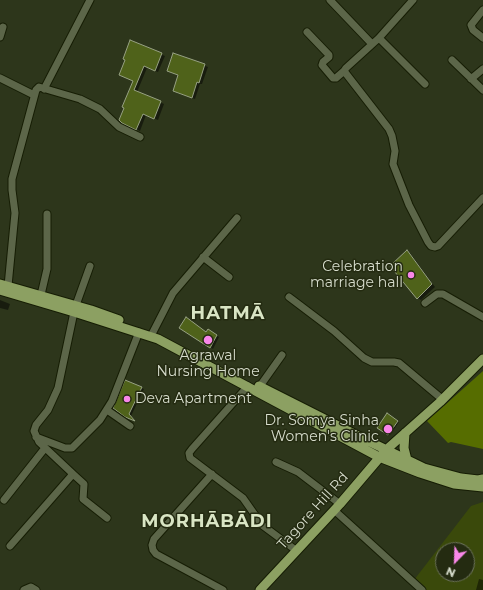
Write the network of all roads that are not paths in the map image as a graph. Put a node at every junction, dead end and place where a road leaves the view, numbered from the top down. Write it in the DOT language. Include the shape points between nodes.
graph roads {
  1 [pos="90,0"];
  2 [pos="330,0"];
  3 [pos="413,0"];
  4 [pos="483,10"];
  5 [pos="3,27"];
  6 [pos="306,32"];
  7 [pos="0,38"];
  8 [pos="379,38"];
  9 [pos="483,38"];
  10 [pos="372,44"];
  11 [pos="452,60"];
  12 [pos="483,69"];
  13 [pos="344,71"];
  14 [pos="0,78"];
  15 [pos="471,79"];
  16 [pos="425,84"];
  17 [pos="44,89"];
  18 [pos="483,90"];
  19 [pos="34,95"];
  20 [pos="140,137"];
  21 [pos="483,198"];
  22 [pos="47,214"];
  23 [pos="237,218"];
  24 [pos="203,257"];
  25 [pos="90,266"];
  26 [pos="229,277"];
  27 [pos="3,287"];
  28 [pos="289,297"];
  29 [pos="40,299"];
  30 [pos="424,303"];
  31 [pos="75,308"];
  32 [pos="483,317"];
  33 [pos="139,332"];
  34 [pos="153,332"];
  35 [pos="282,354"];
  36 [pos="483,359"];
  37 [pos="248,386"];
  38 [pos="260,386"];
  39 [pos="442,399"];
  40 [pos="107,410"];
  41 [pos="130,426"];
  42 [pos="405,432"];
  43 [pos="36,437"];
  44 [pos="45,448"];
  45 [pos="386,450"];
  46 [pos="379,457"];
  47 [pos="407,460"];
  48 [pos="276,462"];
  49 [pos="73,474"];
  50 [pos="212,474"];
  51 [pos="483,479"];
  52 [pos="483,487"];
  53 [pos="4,500"];
  54 [pos="337,507"];
  55 [pos="107,518"];
  56 [pos="10,546"];
  57 [pos="297,551"];
  58 [pos="24,590"];
  59 [pos="36,590"];
  60 [pos="223,590"];
  61 [pos="260,590"];
  62 [pos="422,590"];
  1 -- 17 [label="street"];
  2 -- 10 [label="street"];
  3 -- 8 [label="street"];
  4 -- 9 [label="street" via="471,25"];
  5 -- 7 [label="street"];
  6 -- 13 [label="street" via="329,55 322,65 333,78"];
  8 -- 10 [label="street"];
  8 -- 16 [label="street"];
  10 -- 13 [label="street"];
  11 -- 15 [label="street"];
  12 -- 15 [label="street"];
  13 -- 21 [label="street" via="389,129 395,151 393,164 409,205 431,246 438,246"];
  14 -- 19 [label="street"];
  15 -- 18 [label="street"];
  17 -- 19 [label="street" via="39,87"];
  17 -- 20 [label="street" via="80,99 100,109 119,127"];
  19 -- 27 [label="street" via="12,179 15,213"];
  22 -- 29 [label="street" via="47,269"];
  23 -- 24 [label="street"];
  24 -- 26 [label="street"];
  24 -- 34 [label="street" via="173,293"];
  25 -- 31 [label="street"];
  27 -- 29 [label="main road"];
  28 -- 39 [label="street" via="334,330 364,358 372,362 399,363"];
  29 -- 31 [label="main road"];
  30 -- 32 [label="street" via="437,294 443,294"];
  31 -- 33 [label="main road"];
  31 -- 34 [label="main road"];
  31 -- 43 [label="street" via="58,388 48,410 36,425"];
  33 -- 37 [label="main road" via="158,339"];
  33 -- 40 [label="street"];
  34 -- 38 [label="main road"];
  35 -- 38 [label="street"];
  36 -- 39 [label="main road, Tagore Hill Rd"];
  37 -- 46 [label="main road"];
  37 -- 50 [label="street" via="190,453 190,458 194,462"];
  38 -- 45 [label="main road"];
  39 -- 42 [label="main road, Tagore Hill Rd"];
  40 -- 41 [label="street"];
  40 -- 43 [label="street" via="72,448 65,448"];
  42 -- 45 [label="main road, Tagore Hill Rd"];
  42 -- 47 [label="main road" via="404,448"];
  43 -- 44 [label="street"];
  44 -- 49 [label="street"];
  44 -- 53 [label="street"];
  45 -- 46 [label="main road, Tagore Hill Rd"];
  45 -- 47 [label="main road"];
  46 -- 52 [label="main road" via="454,484"];
  46 -- 54 [label="main road, Tagore Hill Rd"];
  47 -- 51 [label="main road" via="424,468 461,478"];
  48 -- 54 [label="street" via="298,472"];
  49 -- 55 [label="street" via="84,484 83,499"];
  49 -- 56 [label="street"];
  50 -- 57 [label="street" via="243,498 262,525"];
  50 -- 60 [label="street" via="152,545 156,554"];
  54 -- 57 [label="main road, Tagore Hill Rd"];
  54 -- 62 [label="street"];
  57 -- 61 [label="main road, Tagore Hill Rd"];
  58 -- 59 [label="street" via="31,587"];
}
